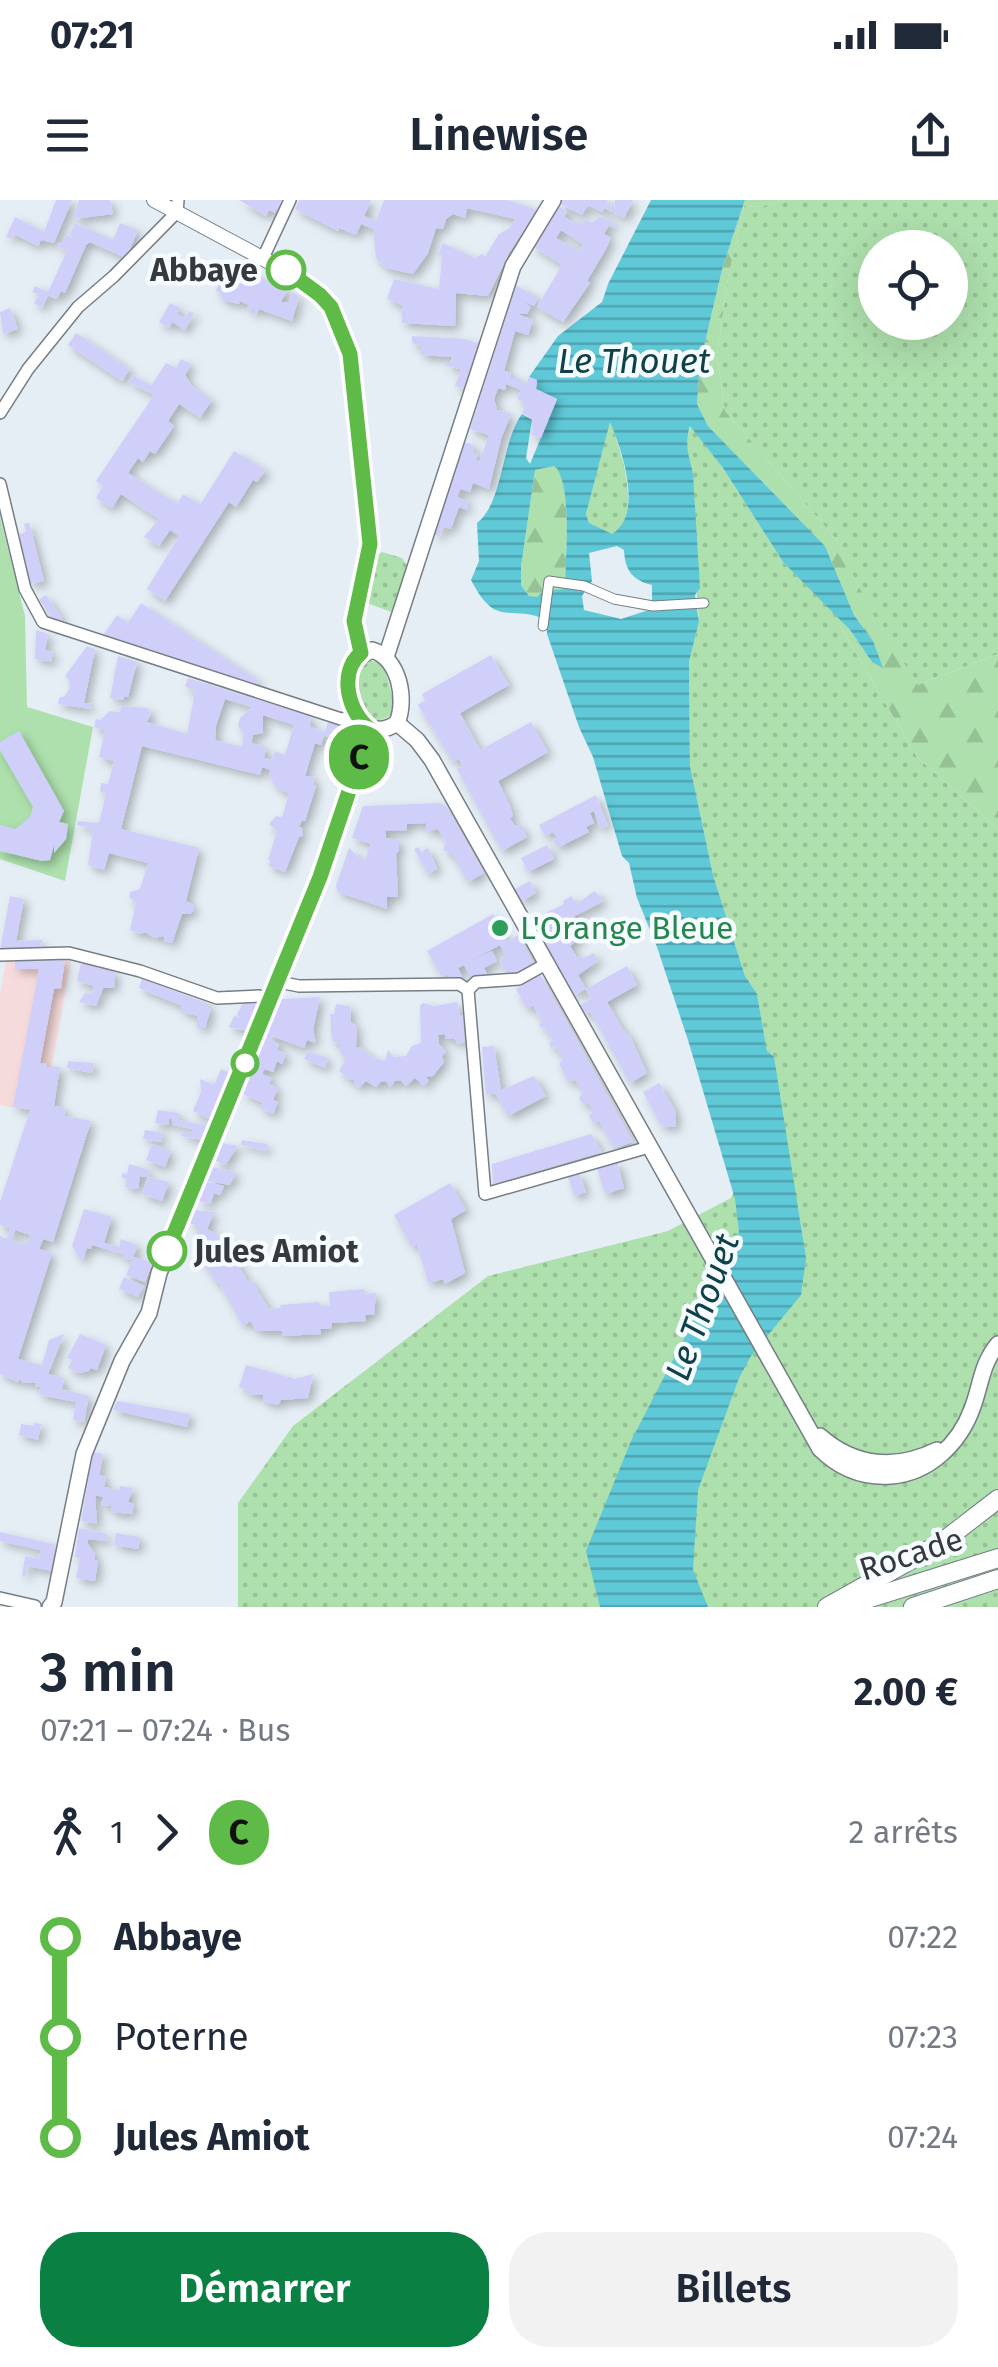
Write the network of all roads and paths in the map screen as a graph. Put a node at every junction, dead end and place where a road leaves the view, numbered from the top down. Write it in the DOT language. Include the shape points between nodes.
graph roads {
  1 [pos="154,200"];
  2 [pos="290,200"];
  3 [pos="553,200"];
  4 [pos="177,206"];
  5 [pos="264,258"];
  6 [pos="0,412"];
  7 [pos="0,484"];
  8 [pos="704,603"];
  9 [pos="543,626"];
  10 [pos="361,653"];
  11 [pos="386,656"];
  12 [pos="358,717"];
  13 [pos="396,723"];
  14 [pos="370,729"];
  15 [pos="0,956"];
  16 [pos="546,964"];
  17 [pos="279,982"];
  18 [pos="468,990"];
  19 [pos="272,1000"];
  20 [pos="649,1146"];
  21 [pos="998,1344"];
  22 [pos="998,1499"];
  23 [pos="998,1558"];
  24 [pos="998,1579"];
  25 [pos="0,1598"];
  26 [pos="34,1606"];
  27 [pos="50,1607"];
  28 [pos="827,1607"];
  29 [pos="842,1607"];
  30 [pos="913,1607"];
  1 -- 4 [label="street"];
  2 -- 5 [label="street"];
  3 -- 11 [label="main road" via="513,266"];
  4 -- 5 [label="street"];
  4 -- 6 [label="street" via="78,307"];
  5 -- 10 [label="street" via="320,295 350,354 370,544 354,621"];
  7 -- 12 [label="street" via="25,589 42,622 342,719"];
  8 -- 9 [label="street" via="653,606 549,582"];
  10 -- 11 [label="main road"];
  10 -- 12 [label="main road" via="347,680"];
  11 -- 13 [label="main road" via="399,685"];
  12 -- 14 [label="main road"];
  13 -- 14 [label="main road"];
  13 -- 16 [label="main road" via="432,760"];
  14 -- 17 [label="main road"];
  15 -- 19 [label="street" via="69,953 217,998"];
  16 -- 18 [label="street" via="518,979 476,982"];
  16 -- 20 [label="main road"];
  17 -- 18 [label="street" via="460,984"];
  17 -- 19 [label="main road"];
  18 -- 20 [label="street" via="485,1194"];
  19 -- 27 [label="main road" via="159,1272 149,1313 89,1438"];
  20 -- 21 [label="main road" via="795,1405 827,1442 856,1458 898,1463 950,1444"];
  22 -- 28 [label="highway" via="941,1544"];
  23 -- 29 [label="highway, Rocade"];
  24 -- 30 [label="highway"];
  25 -- 26 [label="street"];
  26 -- 27 [label="main road"];
}
